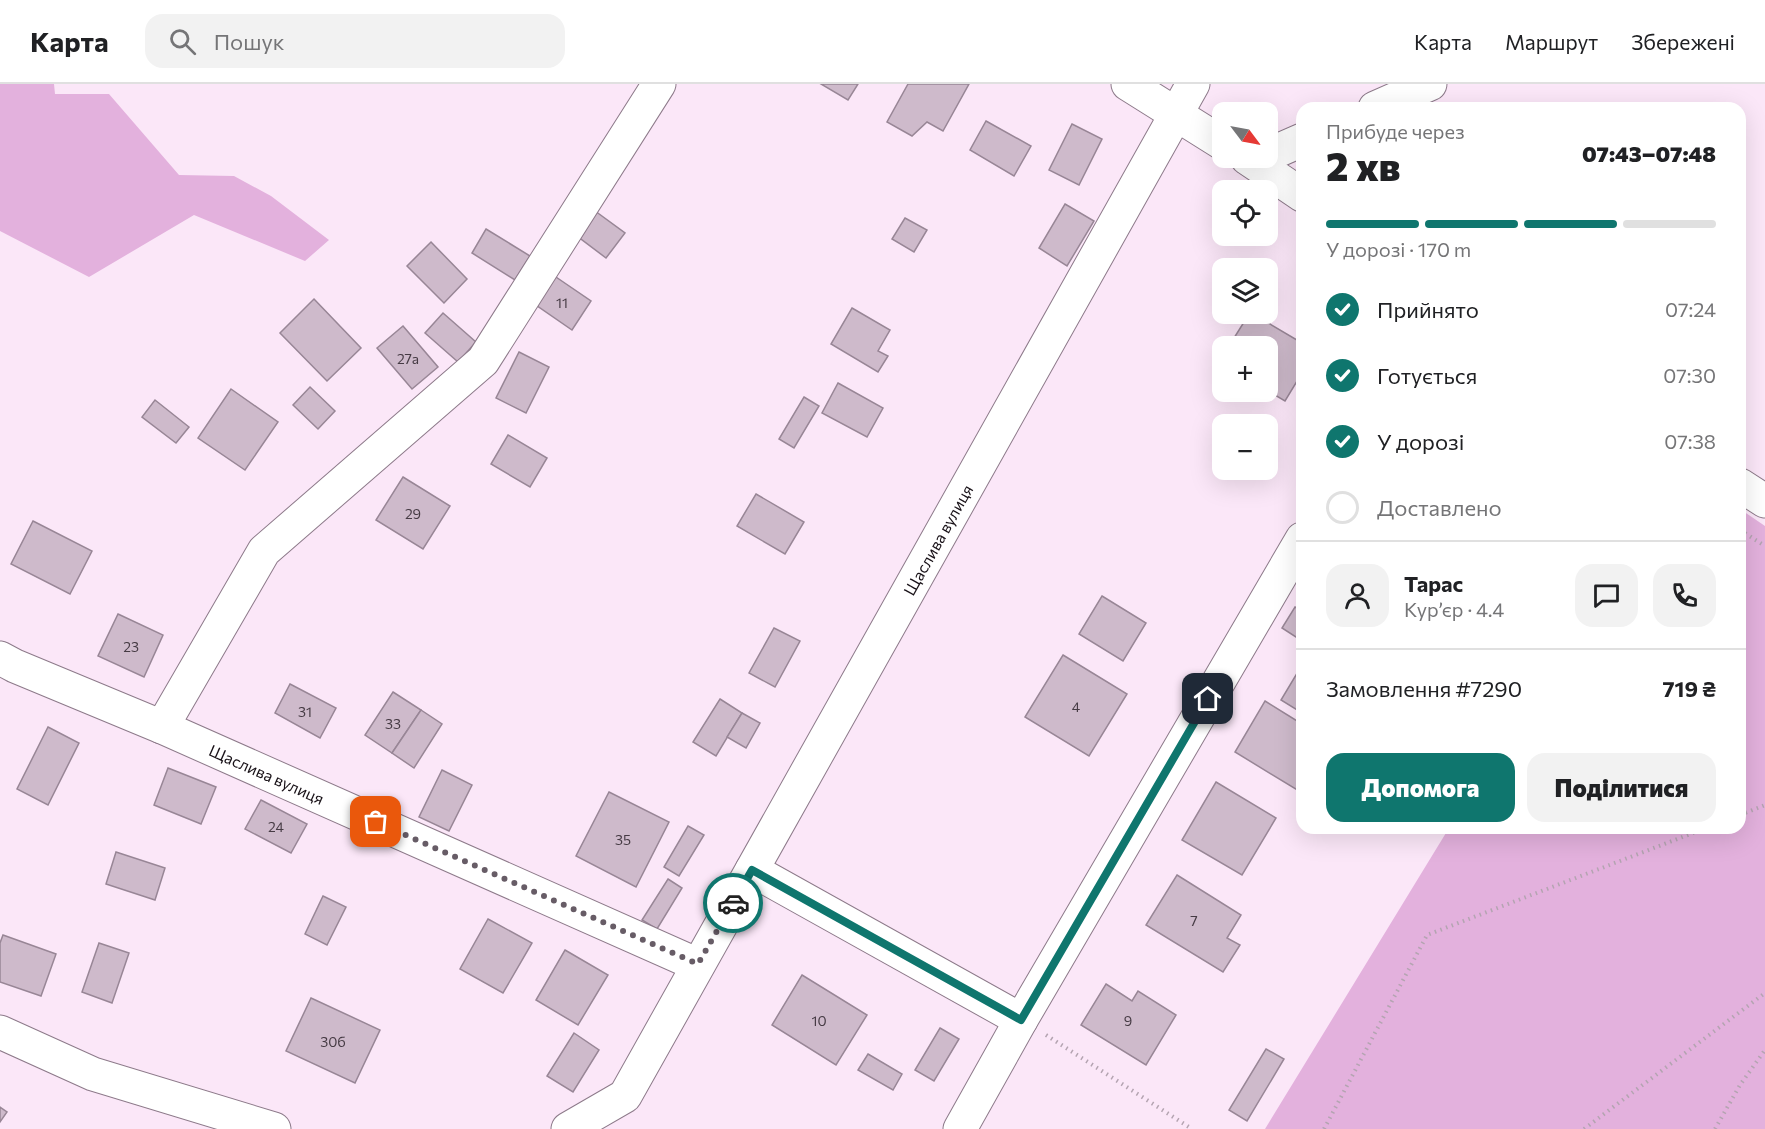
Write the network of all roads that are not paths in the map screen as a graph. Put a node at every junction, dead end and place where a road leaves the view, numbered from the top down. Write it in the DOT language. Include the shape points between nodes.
graph roads {
  1 [pos="659,84"];
  2 [pos="1128,84"];
  3 [pos="1193,84"];
  4 [pos="1430,84"];
  5 [pos="1389,102"];
  6 [pos="1177,115"];
  7 [pos="1212,137"];
  8 [pos="1296,142"];
  9 [pos="1278,150"];
  10 [pos="1269,168"];
  11 [pos="1296,190"];
  12 [pos="1746,489"];
  13 [pos="1765,501"];
  14 [pos="1296,549"];
  15 [pos="0,658"];
  16 [pos="162,727"];
  17 [pos="752,870"];
  18 [pos="698,964"];
  19 [pos="1021,1020"];
  20 [pos="0,1032"];
  21 [pos="274,1129"];
  22 [pos="568,1129"];
  23 [pos="960,1129"];
  1 -- 16 [label="street" via="483,361 264,551"];
  2 -- 6 [label="street"];
  3 -- 6 [label="street, Щаслива вулиця"];
  4 -- 5 [label="street"];
  6 -- 7 [label="street"];
  6 -- 17 [label="street, Щаслива вулиця"];
  8 -- 9 [label="street"];
  10 -- 11 [label="street"];
  12 -- 13 [label="street"];
  14 -- 19 [label="street"];
  15 -- 16 [label="street, Щаслива вулиця"];
  16 -- 18 [label="street, Щаслива вулиця"];
  17 -- 18 [label="street, Щаслива вулиця"];
  17 -- 19 [label="street"];
  18 -- 22 [label="street, Щаслива вулиця" via="625,1096"];
  19 -- 23 [label="street"];
  20 -- 21 [label="street" via="93,1074"];
}
